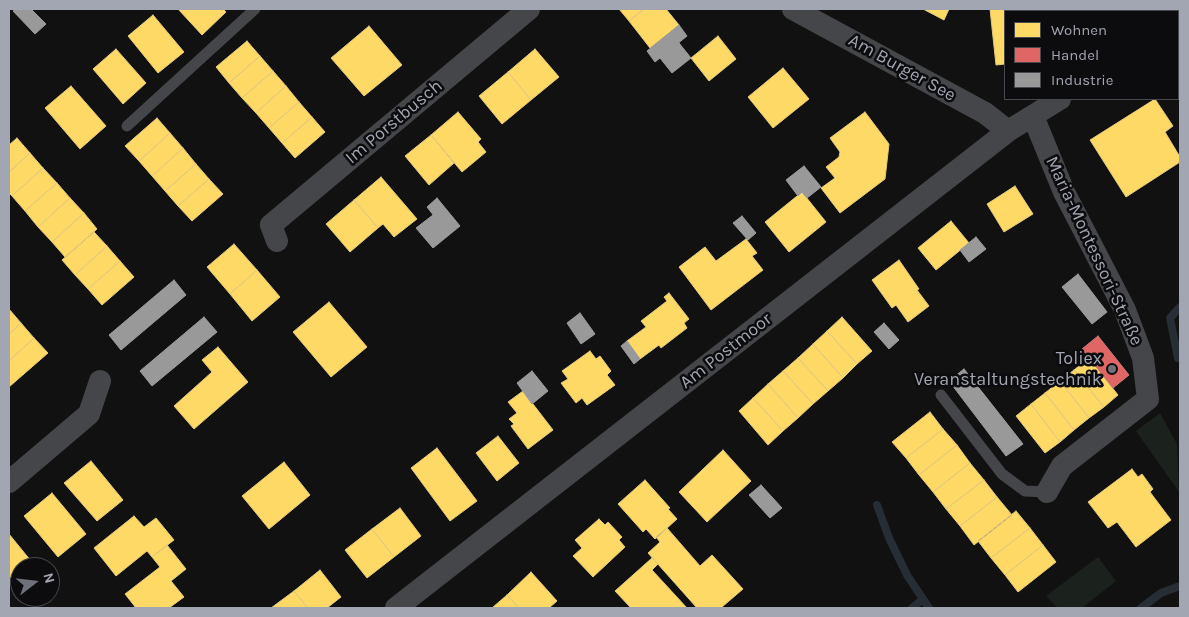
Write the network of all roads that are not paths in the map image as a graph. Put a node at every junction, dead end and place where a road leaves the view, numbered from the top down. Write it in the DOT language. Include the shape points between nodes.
graph roads {
  1 [pos="255,9"];
  2 [pos="529,9"];
  3 [pos="793,9"];
  4 [pos="1058,100"];
  5 [pos="1034,116"];
  6 [pos="127,126"];
  7 [pos="1008,131"];
  8 [pos="277,241"];
  9 [pos="100,381"];
  10 [pos="941,395"];
  11 [pos="9,482"];
  12 [pos="1047,492"];
  13 [pos="396,608"];
  1 -- 6 [label="lane"];
  2 -- 8 [label="street, Im Porstbusch" via="271,224"];
  3 -- 7 [label="street, Am Burger See" via="985,113"];
  4 -- 5 [label="street, Am Postmoor"];
  5 -- 7 [label="street, Am Postmoor"];
  5 -- 12 [label="street, Maria-Montessori-Straße" via="1064,192 1125,310 1143,358 1148,398 1062,466"];
  7 -- 13 [label="street, Am Postmoor"];
  9 -- 11 [label="street" via="89,414"];
  10 -- 12 [label="lane" via="1002,474 1025,491"];
}
